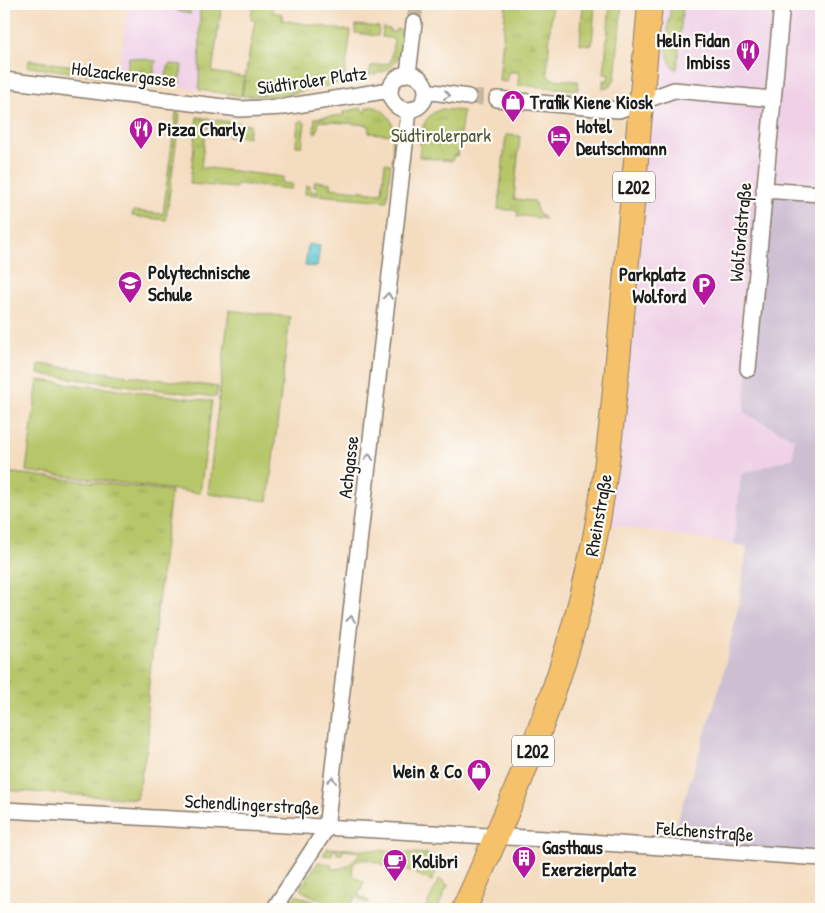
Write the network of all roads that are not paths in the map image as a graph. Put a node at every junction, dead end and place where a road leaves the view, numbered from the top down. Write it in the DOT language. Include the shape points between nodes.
graph roads {
  1 [pos="650,4"];
  2 [pos="782,4"];
  3 [pos="414,23"];
  4 [pos="408,74"];
  5 [pos="4,80"];
  6 [pos="390,90"];
  7 [pos="426,91"];
  8 [pos="468,97"];
  9 [pos="772,99"];
  10 [pos="500,100"];
  11 [pos="641,100"];
  12 [pos="240,109"];
  13 [pos="409,110"];
  14 [pos="764,190"];
  15 [pos="821,194"];
  16 [pos="748,369"];
  17 [pos="4,810"];
  18 [pos="326,829"];
  19 [pos="497,836"];
  20 [pos="821,858"];
  21 [pos="274,909"];
  22 [pos="464,909"];
  1 -- 11 [label="main road, Rheinstraße / L202"];
  2 -- 9 [label="street"];
  3 -- 4 [label="street"];
  4 -- 6 [label="street, Südtiroler Platz" via="394,80"];
  4 -- 7 [label="street" via="418,77"];
  5 -- 12 [label="street, Holzackergasse"];
  6 -- 12 [label="street, Südtiroler Platz" via="284,107"];
  6 -- 13 [label="street, Südtiroler Platz" via="392,102"];
  7 -- 8 [label="street, one-way"];
  7 -- 13 [label="street" via="426,97 419,106"];
  9 -- 11 [label="street" via="674,90"];
  9 -- 14 [label="street, Wolfordstraße"];
  10 -- 11 [label="street" via="615,110"];
  11 -- 19 [label="main road, Rheinstraße / L202" via="613,409 598,524 554,693"];
  18 -- 13 [label="street, Achgasse, one-way"];
  14 -- 15 [label="street"];
  14 -- 16 [label="street, Wolfordstraße"];
  17 -- 18 [label="street, Schendlingerstraße"];
  18 -- 19 [label="street, Schendlingerstraße"];
  18 -- 21 [label="street"];
  19 -- 20 [label="street, Felchenstraße"];
  19 -- 22 [label="main road, Rheinstraße / L202"];
}
